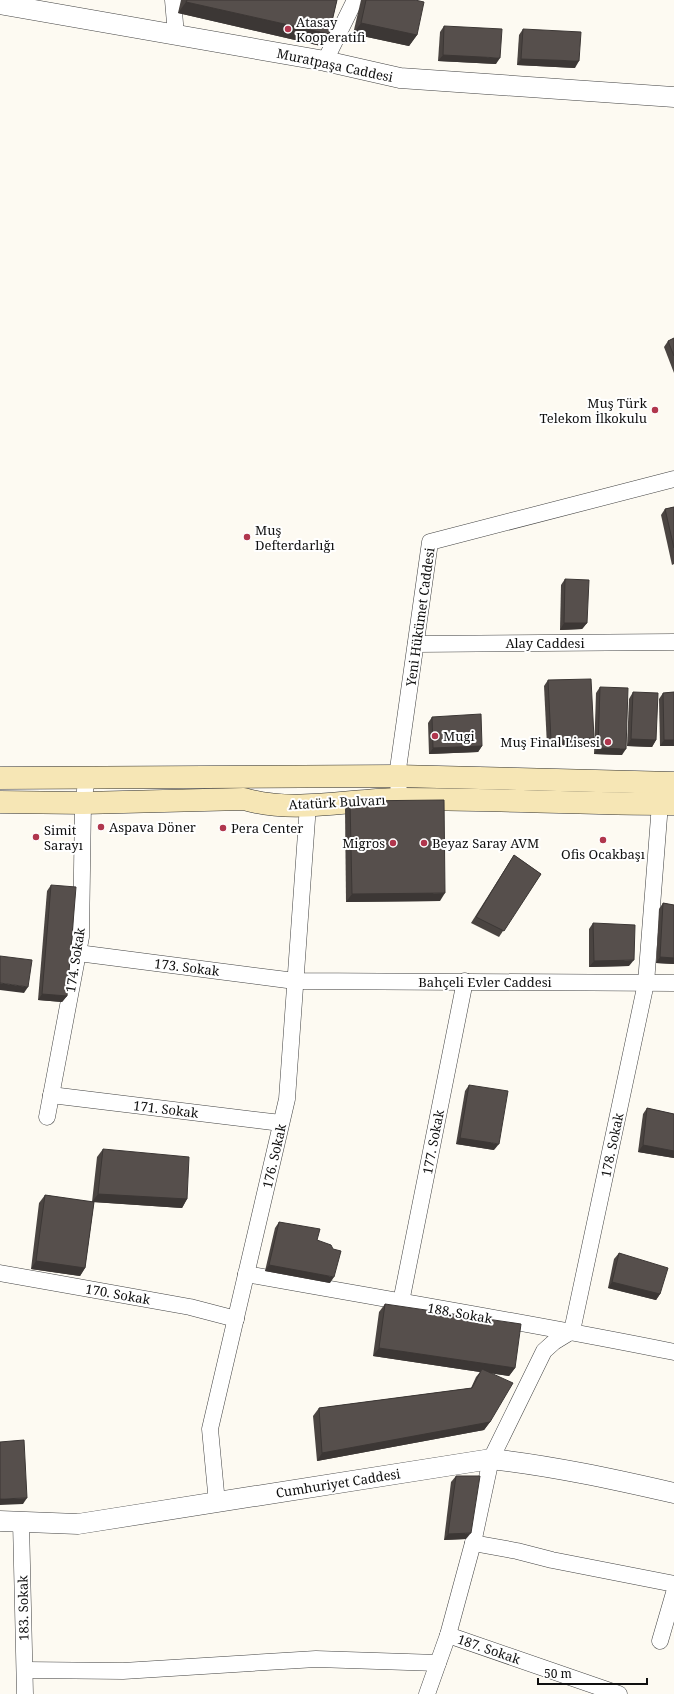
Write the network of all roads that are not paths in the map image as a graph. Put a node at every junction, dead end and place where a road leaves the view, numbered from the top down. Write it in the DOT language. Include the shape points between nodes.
graph roads {
  1 [pos="173,0"];
  2 [pos="355,0"];
  3 [pos="0,4"];
  4 [pos="176,35"];
  5 [pos="325,61"];
  6 [pos="674,97"];
  7 [pos="674,480"];
  8 [pos="674,642"];
  9 [pos="416,644"];
  10 [pos="398,776"];
  11 [pos="0,778"];
  12 [pos="87,778"];
  13 [pos="674,783"];
  14 [pos="400,799"];
  15 [pos="0,802"];
  16 [pos="84,803"];
  17 [pos="667,804"];
  18 [pos="308,805"];
  19 [pos="78,953"];
  20 [pos="295,981"];
  21 [pos="465,981"];
  22 [pos="646,983"];
  23 [pos="674,984"];
  24 [pos="51,1095"];
  25 [pos="47,1117"];
  26 [pos="281,1123"];
  27 [pos="0,1273"];
  28 [pos="246,1274"];
  29 [pos="402,1302"];
  30 [pos="236,1319"];
  31 [pos="572,1331"];
  32 [pos="674,1352"];
  33 [pos="491,1459"];
  34 [pos="674,1493"];
  35 [pos="217,1503"];
  36 [pos="0,1521"];
  37 [pos="21,1522"];
  38 [pos="473,1543"];
  39 [pos="674,1584"];
  40 [pos="674,1593"];
  41 [pos="448,1635"];
  42 [pos="660,1641"];
  43 [pos="438,1663"];
  44 [pos="25,1670"];
  45 [pos="25,1694"];
  46 [pos="426,1694"];
  47 [pos="619,1694"];
  1 -- 4 [label="street"];
  2 -- 5 [label="street"];
  3 -- 4 [label="street, Muratpaşa Caddesi"];
  4 -- 5 [label="street, Muratpaşa Caddesi"];
  5 -- 6 [label="street, Muratpaşa Caddesi" via="400,78"];
  7 -- 9 [label="street, Yeni Hükümet Caddesi" via="430,542"];
  8 -- 9 [label="street, Alay Caddesi"];
  9 -- 10 [label="street, Yeni Hükümet Caddesi"];
  10 -- 12 [label="main road, Atatürk Bulvarı"];
  10 -- 13 [label="main road, Atatürk Bulvarı"];
  10 -- 14 [label="street, Yeni Hükümet Caddesi"];
  11 -- 12 [label="main road, Atatürk Bulvarı"];
  12 -- 16 [label="street, 174. Sokak"];
  14 -- 17 [label="main road, Atatürk Bulvarı"];
  14 -- 18 [label="main road, Atatürk Bulvarı"];
  15 -- 16 [label="main road, Atatürk Bulvarı"];
  16 -- 18 [label="main road, Atatürk Bulvarı" via="244,799 262,804"];
  16 -- 19 [label="street, 174. Sokak" via="81,937"];
  17 -- 22 [label="street, 178. Sokak"];
  18 -- 20 [label="street, 176. Sokak"];
  19 -- 20 [label="street, 173. Sokak"];
  19 -- 24 [label="street, 174. Sokak"];
  20 -- 21 [label="street, Bahçeli Evler Caddesi"];
  20 -- 26 [label="street, 176. Sokak" via="287,1099"];
  21 -- 22 [label="street, Bahçeli Evler Caddesi"];
  21 -- 29 [label="street, 177. Sokak"];
  22 -- 23 [label="street, Bahçeli Evler Caddesi"];
  22 -- 31 [label="street, 178. Sokak"];
  24 -- 25 [label="street, 174. Sokak"];
  24 -- 26 [label="street, 171. Sokak"];
  26 -- 28 [label="street, 176. Sokak"];
  27 -- 30 [label="street, 170. Sokak" via="190,1307"];
  28 -- 29 [label="street, 188. Sokak"];
  28 -- 30 [label="street, 176. Sokak"];
  29 -- 31 [label="street, 188. Sokak"];
  30 -- 35 [label="street, 176. Sokak" via="210,1429"];
  31 -- 32 [label="street, 188. Sokak"];
  31 -- 33 [label="street" via="544,1351"];
  33 -- 34 [label="street, Cumhuriyet Caddesi" via="599,1475"];
  33 -- 35 [label="street, Cumhuriyet Caddesi"];
  33 -- 38 [label="street"];
  35 -- 37 [label="street, Cumhuriyet Caddesi" via="78,1524"];
  36 -- 37 [label="street, Cumhuriyet Caddesi"];
  37 -- 44 [label="street, 183. Sokak"];
  38 -- 39 [label="street"];
  38 -- 41 [label="street"];
  40 -- 42 [label="street"];
  41 -- 43 [label="street"];
  41 -- 47 [label="street, 187. Sokak"];
  43 -- 44 [label="street" via="316,1659 123,1671"];
  43 -- 46 [label="street"];
  44 -- 45 [label="street, 183. Sokak"];
}
